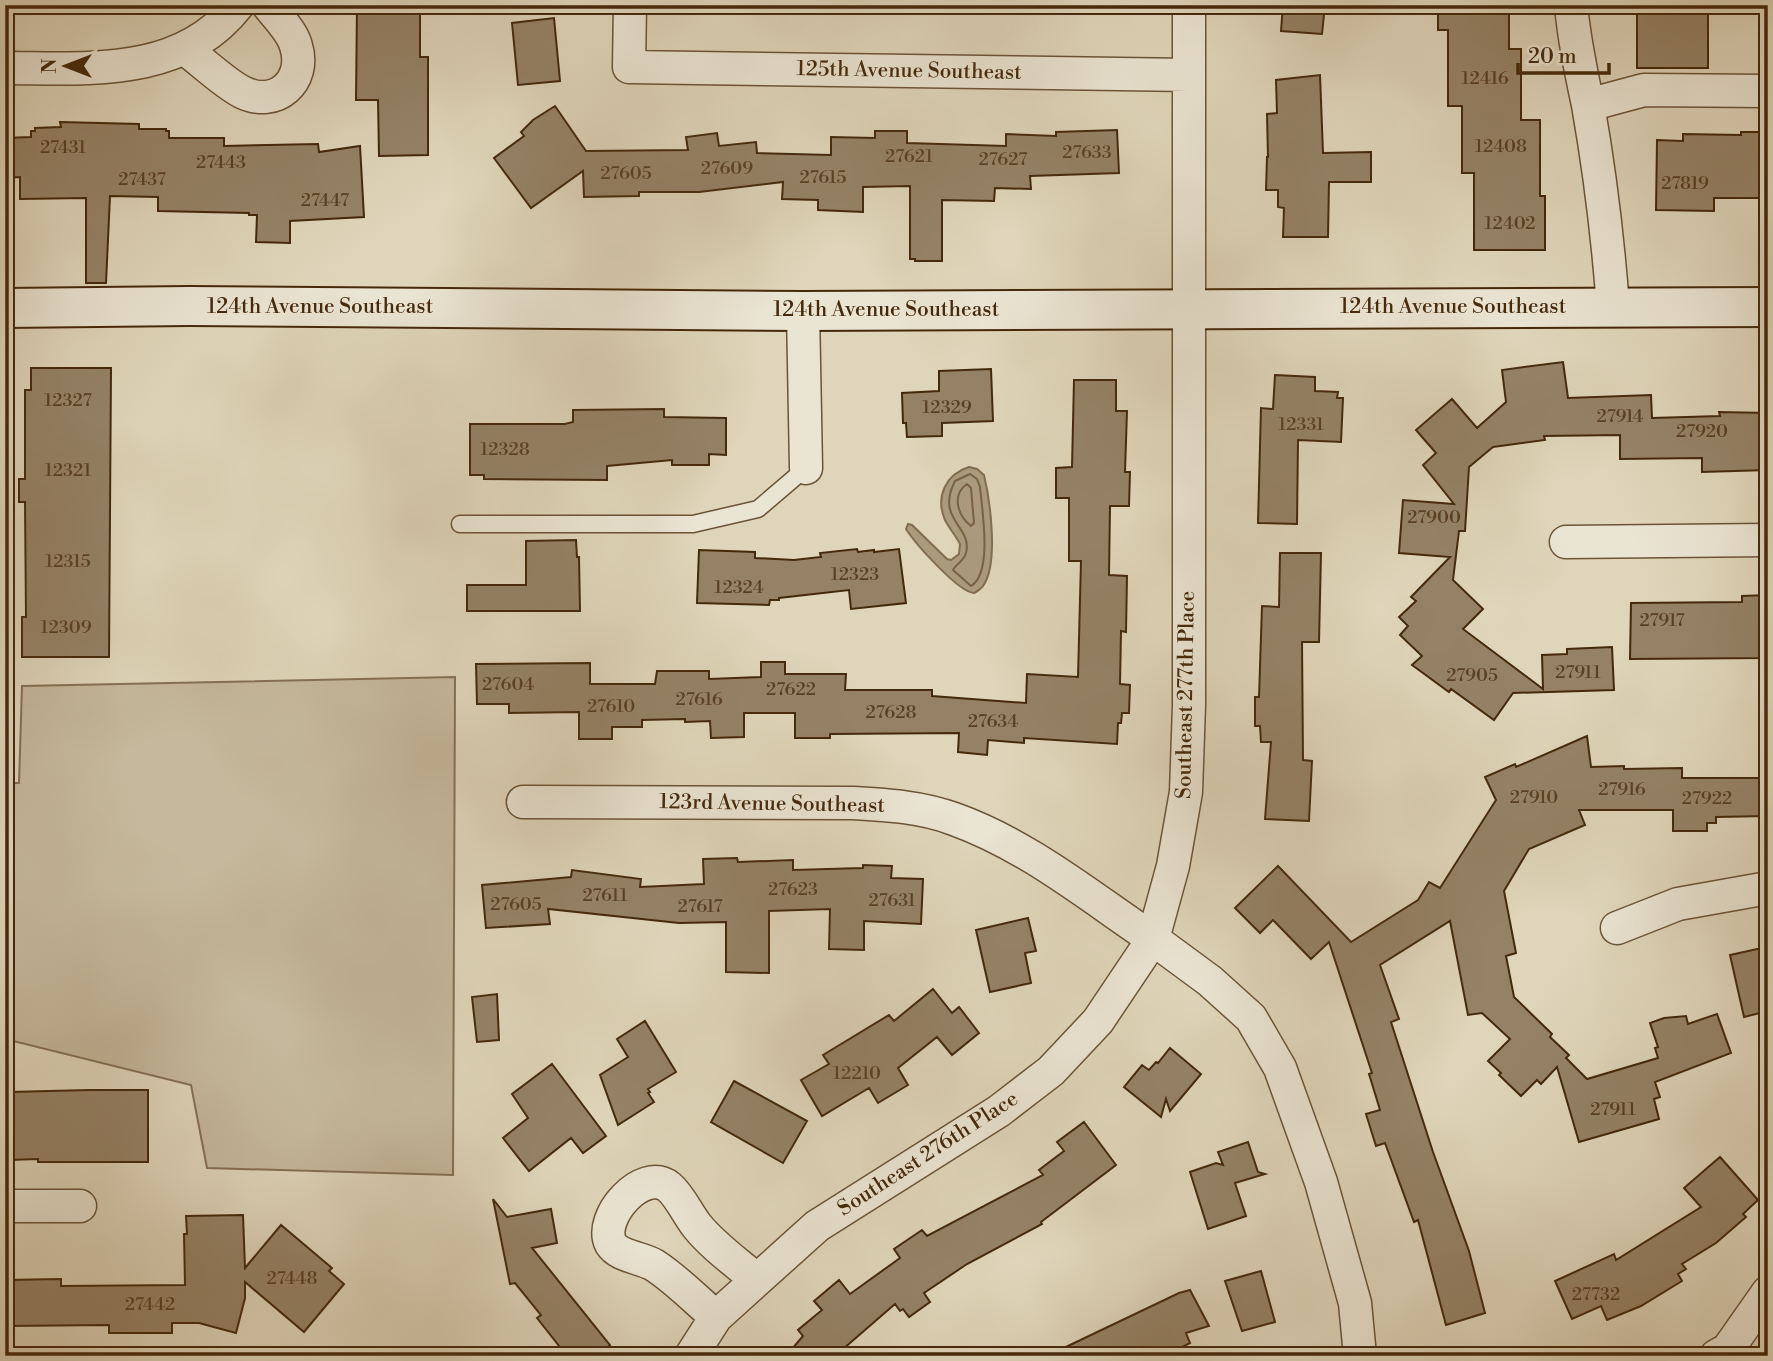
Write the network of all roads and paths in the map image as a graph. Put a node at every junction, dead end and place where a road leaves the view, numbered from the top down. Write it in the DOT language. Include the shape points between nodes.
graph roads {
  1 [pos="268,5"];
  2 [pos="630,5"];
  3 [pos="1189,5"];
  4 [pos="1571,5"];
  5 [pos="230,15"];
  6 [pos="185,49"];
  7 [pos="5,68"];
  8 [pos="1189,75"];
  9 [pos="1768,91"];
  10 [pos="1588,105"];
  11 [pos="1613,307"];
  12 [pos="1768,307"];
  13 [pos="5,308"];
  14 [pos="1189,308"];
  15 [pos="803,311"];
  16 [pos="806,468"];
  17 [pos="460,524"];
  18 [pos="1768,540"];
  19 [pos="1566,542"];
  20 [pos="523,802"];
  21 [pos="1768,888"];
  22 [pos="1616,928"];
  23 [pos="1153,939"];
  24 [pos="5,1206"];
  25 [pos="79,1206"];
  26 [pos="757,1280"];
  27 [pos="1768,1292"];
  28 [pos="716,1317"];
  29 [pos="691,1356"];
  30 [pos="1360,1356"];
  31 [pos="1716,1356"];
  1 -- 6 [label="street" via="297,49 293,83 285,91 265,96 243,92"];
  2 -- 8 [label="street, 125th Avenue Southeast" via="629,67"];
  3 -- 8 [label="street, Southeast 277th Place"];
  4 -- 10 [label="street"];
  5 -- 6 [label="street"];
  6 -- 7 [label="street" via="141,64"];
  8 -- 14 [label="street, Southeast 277th Place"];
  9 -- 10 [label="street" via="1644,90"];
  10 -- 11 [label="street" via="1607,225"];
  11 -- 12 [label="street, 124th Avenue Southeast"];
  11 -- 14 [label="street, 124th Avenue Southeast"];
  13 -- 15 [label="street, 124th Avenue Southeast"];
  14 -- 15 [label="street, 124th Avenue Southeast"];
  14 -- 23 [label="street, Southeast 277th Place" via="1186,792 1173,866"];
  15 -- 16 [label="street"];
  16 -- 17 [label="lane" via="758,509 693,524"];
  18 -- 19 [label="street"];
  20 -- 23 [label="street, 123rd Avenue Southeast" via="905,807 953,818 1009,842"];
  21 -- 22 [label="street" via="1678,904"];
  23 -- 26 [label="street, Southeast 276th Place" via="1098,1021 1051,1070 999,1111 817,1226"];
  23 -- 30 [label="street" via="1251,1018 1280,1068 1321,1182 1355,1303"];
  24 -- 25 [label="street"];
  26 -- 28 [label="street, Southeast 276th Place"];
  26 -- 28 [label="street" via="698,1228 669,1187 647,1182 637,1187 613,1213 609,1240 614,1248 653,1265"];
  27 -- 31 [label="street" via="1728,1349"];
  28 -- 29 [label="street, Southeast 276th Place"];
}
